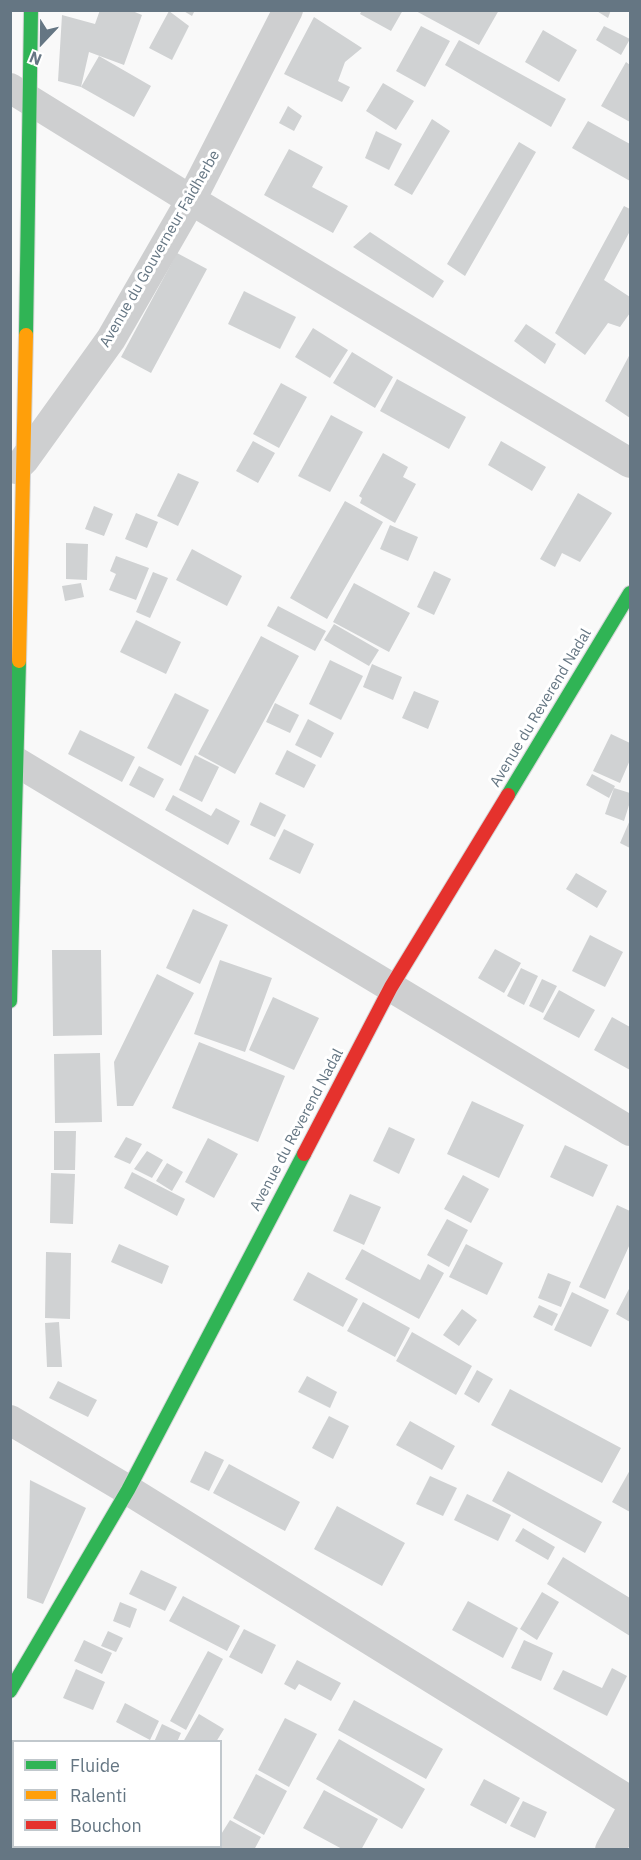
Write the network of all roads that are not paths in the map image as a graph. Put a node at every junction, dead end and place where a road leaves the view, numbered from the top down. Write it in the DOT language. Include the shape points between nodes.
graph roads {
  1 [pos="31,10"];
  2 [pos="288,10"];
  3 [pos="20,94"];
  4 [pos="191,200"];
  5 [pos="630,463"];
  6 [pos="17,467"];
  7 [pos="630,593"];
  8 [pos="14,760"];
  9 [pos="391,987"];
  10 [pos="10,1001"];
  11 [pos="630,1131"];
  12 [pos="10,1420"];
  13 [pos="128,1490"];
  14 [pos="10,1691"];
  15 [pos="630,1801"];
  16 [pos="630,1814"];
  17 [pos="610,1850"];
  1 -- 3 [label="street"];
  2 -- 4 [label="street, Avenue du Gouverneur Faidherbe"];
  3 -- 4 [label="street"];
  3 -- 6 [label="street"];
  4 -- 5 [label="street"];
  4 -- 6 [label="street, Avenue du Gouverneur Faidherbe" via="111,339"];
  6 -- 8 [label="street"];
  7 -- 9 [label="street, Avenue du Reverend Nadal"];
  8 -- 9 [label="street"];
  8 -- 10 [label="street"];
  9 -- 11 [label="street"];
  9 -- 13 [label="street, Avenue du Reverend Nadal"];
  12 -- 13 [label="street"];
  13 -- 14 [label="street, Avenue du Reverend Nadal"];
  13 -- 15 [label="street"];
  16 -- 17 [label="street"];
}
